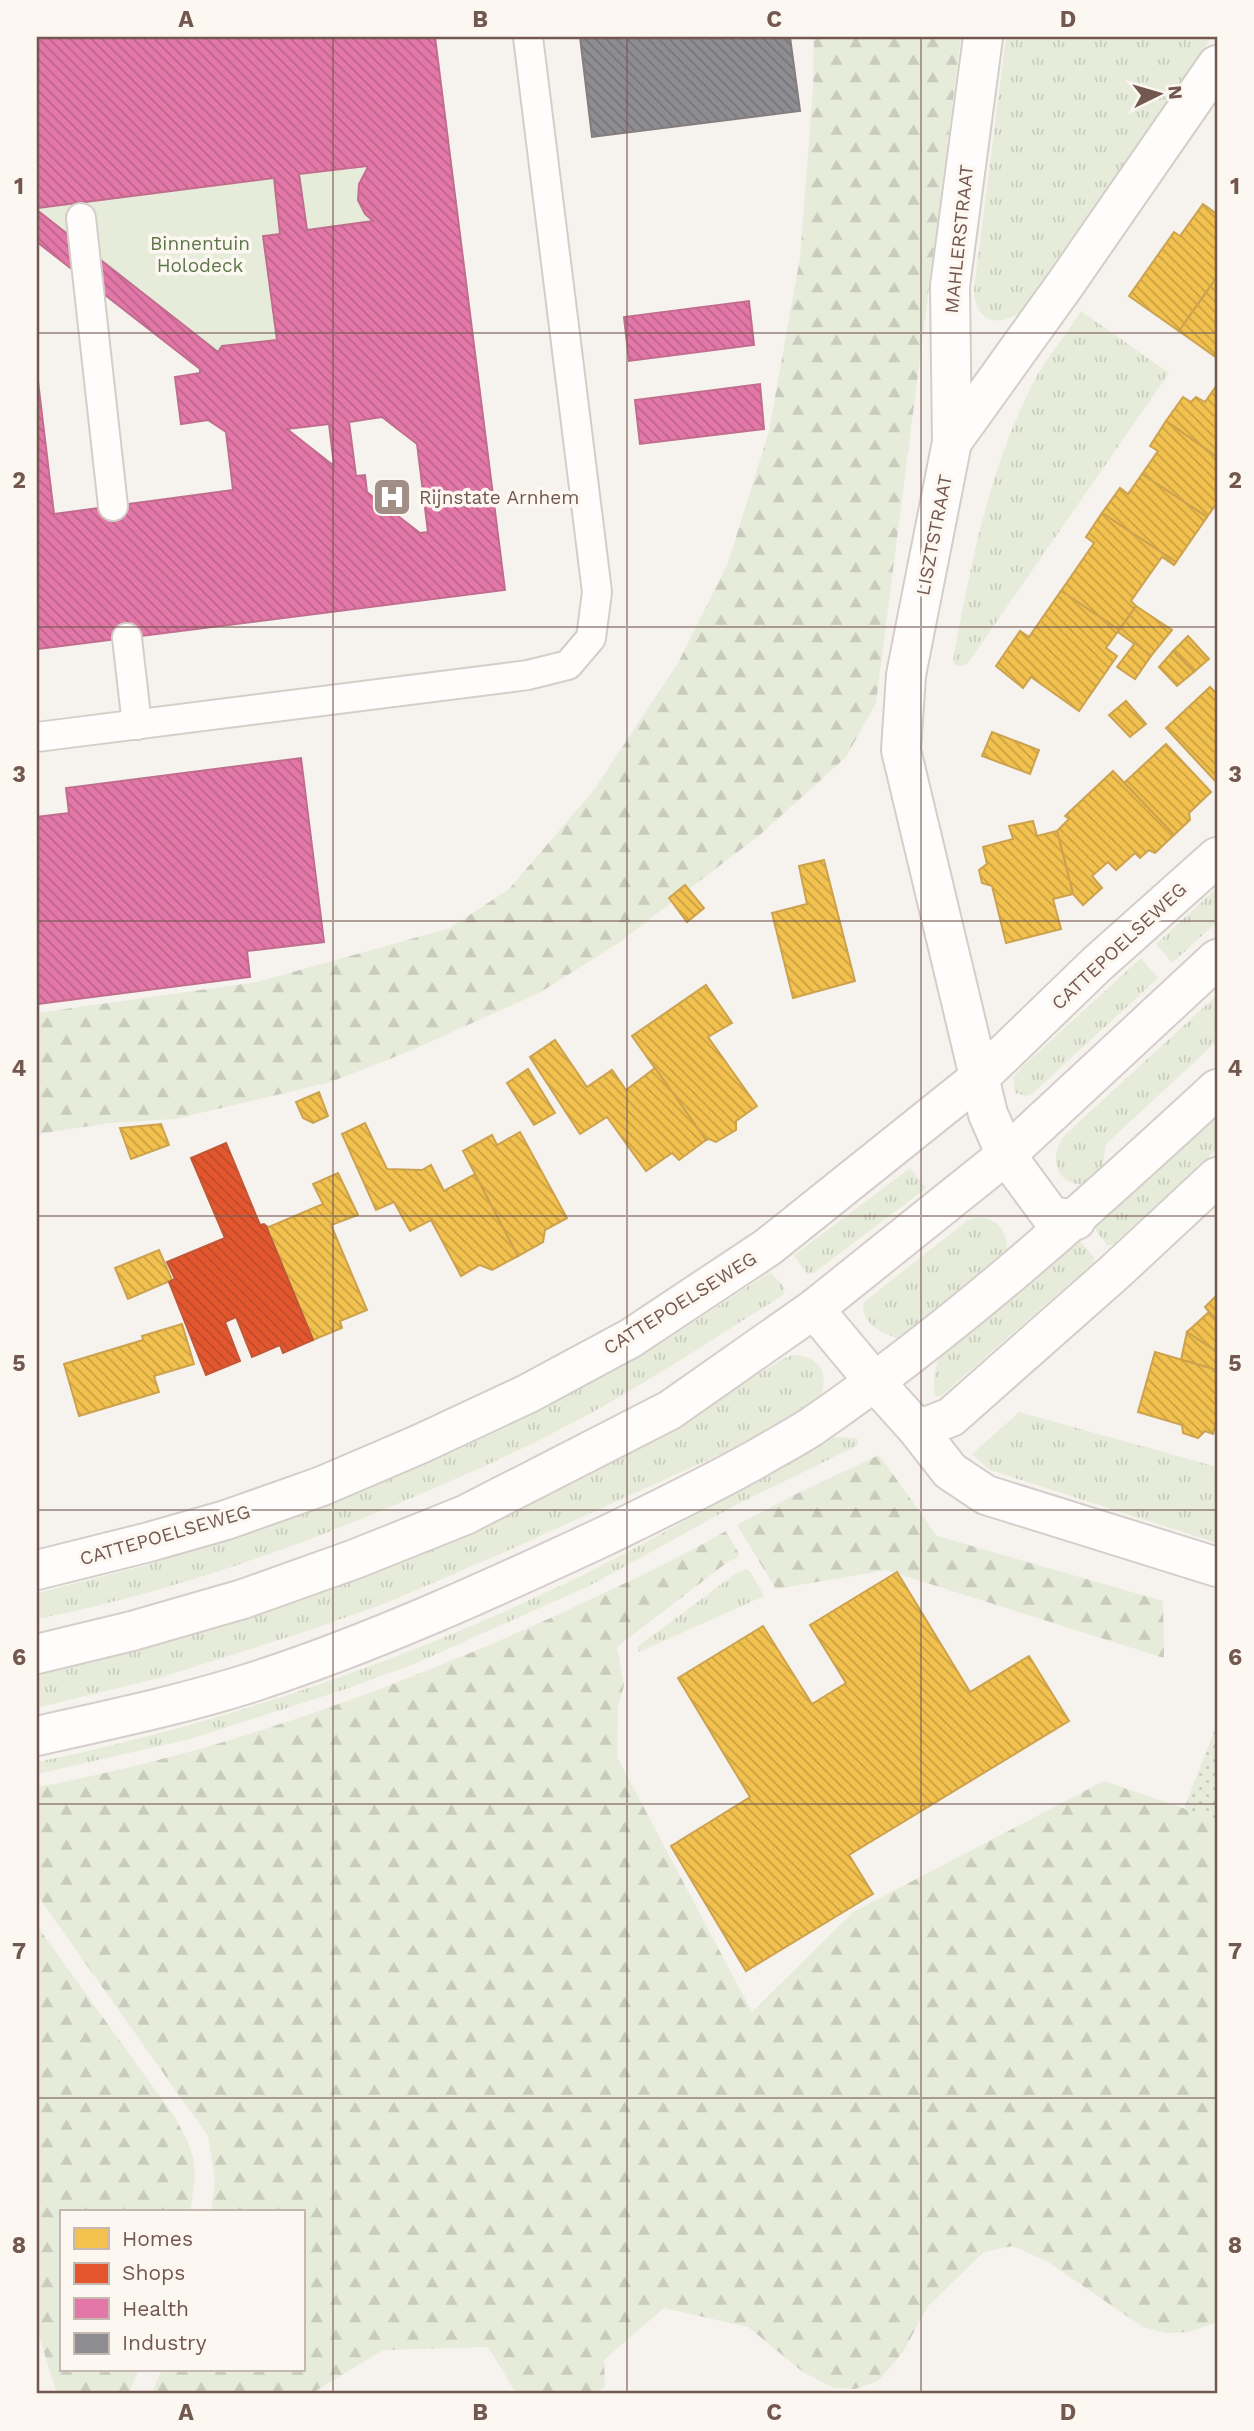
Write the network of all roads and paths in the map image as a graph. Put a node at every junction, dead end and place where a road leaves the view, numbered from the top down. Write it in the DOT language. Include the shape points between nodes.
graph roads {
  1 [pos="528,37"];
  2 [pos="983,37"];
  3 [pos="1217,65"];
  4 [pos="81,218"];
  5 [pos="952,442"];
  6 [pos="113,506"];
  7 [pos="127,638"];
  8 [pos="137,725"];
  9 [pos="37,737"];
  10 [pos="1217,857"];
  11 [pos="1217,959"];
  12 [pos="979,1078"];
  13 [pos="1217,1089"];
  14 [pos="1006,1155"];
  15 [pos="1217,1177"];
  16 [pos="1076,1220"];
  17 [pos="814,1309"];
  18 [pos="874,1381"];
  19 [pos="918,1430"];
  20 [pos="1217,1567"];
  21 [pos="37,1570"];
  22 [pos="37,1654"];
  23 [pos="37,1737"];
  1 -- 8 [label="lane" via="597,592 591,638 568,665 528,675"];
  2 -- 5 [label="street, MAHLERSTRAAT" via="950,286"];
  3 -- 5 [label="street, LISZTSTRAAT"];
  4 -- 6 [label="lane"];
  5 -- 12 [label="street, LISZTSTRAAT" via="906,676 901,750"];
  7 -- 8 [label="lane"];
  8 -- 9 [label="lane"];
  10 -- 12 [label="street, CATTEPOELSEWEG"];
  11 -- 14 [label="street"];
  12 -- 14 [label="street"];
  12 -- 21 [label="street, CATTEPOELSEWEG" via="768,1247 631,1338 527,1394 310,1490 213,1524"];
  13 -- 16 [label="street"];
  14 -- 16 [label="street" via="1051,1216"];
  14 -- 17 [label="street"];
  15 -- 19 [label="street" via="951,1417"];
  16 -- 18 [label="street" via="933,1340"];
  17 -- 18 [label="street"];
  17 -- 22 [label="street" via="670,1410 465,1515 243,1599"];
  18 -- 19 [label="street"];
  18 -- 23 [label="street" via="808,1429 667,1506 403,1626 249,1683"];
  19 -- 20 [label="street" via="950,1471 986,1495"];
}
